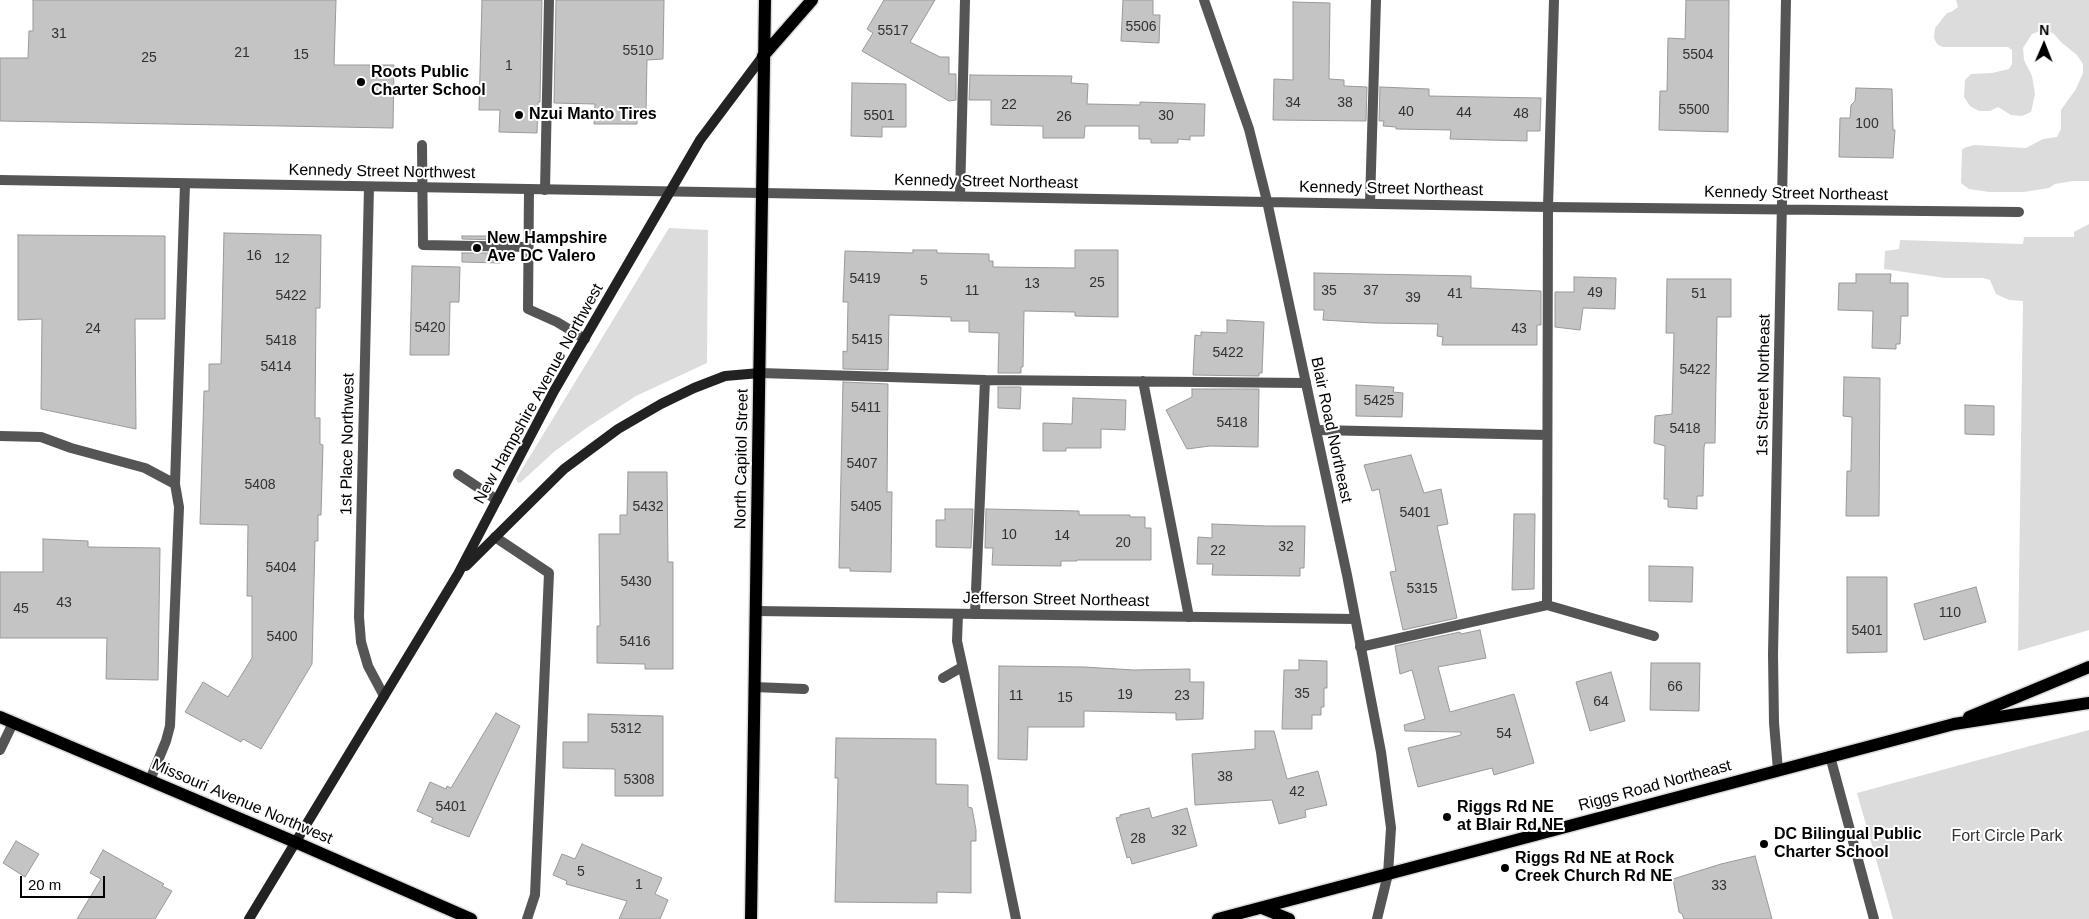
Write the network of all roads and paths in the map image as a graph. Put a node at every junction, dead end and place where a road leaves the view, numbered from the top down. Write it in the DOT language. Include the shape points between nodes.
graph roads {
  1 [pos="549,0"];
  2 [pos="765,0"];
  3 [pos="812,0"];
  4 [pos="965,0"];
  5 [pos="1204,0"];
  6 [pos="1376,0"];
  7 [pos="1554,0"];
  8 [pos="1786,0"];
  9 [pos="764,56"];
  10 [pos="422,144"];
  11 [pos="0,180"];
  12 [pos="185,184"];
  13 [pos="369,187"];
  14 [pos="422,188"];
  15 [pos="529,189"];
  16 [pos="545,190"];
  17 [pos="670,192"];
  18 [pos="763,193"];
  19 [pos="960,196"];
  20 [pos="1267,201"];
  21 [pos="1370,204"];
  22 [pos="1548,207"];
  23 [pos="1782,209"];
  24 [pos="2018,212"];
  25 [pos="528,247"];
  26 [pos="585,339"];
  27 [pos="760,373"];
  28 [pos="985,380"];
  29 [pos="1143,381"];
  30 [pos="1306,383"];
  31 [pos="1316,430"];
  32 [pos="1547,435"];
  33 [pos="0,436"];
  34 [pos="458,474"];
  35 [pos="175,484"];
  36 [pos="497,500"];
  37 [pos="494,538"];
  38 [pos="458,574"];
  39 [pos="1547,605"];
  40 [pos="756,611"];
  41 [pos="958,614"];
  42 [pos="975,614"];
  43 [pos="1189,617"];
  44 [pos="1355,619"];
  45 [pos="1654,636"];
  46 [pos="1360,647"];
  47 [pos="2089,666"];
  48 [pos="962,667"];
  49 [pos="943,678"];
  50 [pos="754,686"];
  51 [pos="804,689"];
  52 [pos="384,696"];
  53 [pos="2089,703"];
  54 [pos="0,717"];
  55 [pos="13,722"];
  56 [pos="1954,724"];
  57 [pos="0,750"];
  58 [pos="1830,756"];
  59 [pos="1778,770"];
  60 [pos="150,780"];
  61 [pos="295,842"];
  62 [pos="1388,874"];
  63 [pos="1262,908"];
  64 [pos="249,919"];
  65 [pos="471,919"];
  66 [pos="527,919"];
  67 [pos="751,919"];
  68 [pos="1016,919"];
  69 [pos="1218,919"];
  70 [pos="1289,919"];
  71 [pos="1377,919"];
  72 [pos="1874,919"];
  1 -- 16 [label="street"];
  2 -- 9 [label="main road, North Capitol Street"];
  3 -- 9 [label="main road"];
  4 -- 19 [label="street"];
  5 -- 20 [label="street, Blair Road Northeast" via="1249,129"];
  6 -- 21 [label="street"];
  7 -- 22 [label="street"];
  8 -- 23 [label="street, 1st Street Northeast"];
  9 -- 17 [label="main road, New Hampshire Avenue Northwest" via="700,140"];
  9 -- 18 [label="main road, North Capitol Street"];
  10 -- 14 [label="street"];
  11 -- 12 [label="street, Kennedy Street Northwest"];
  12 -- 13 [label="street, Kennedy Street Northwest"];
  12 -- 35 [label="street"];
  13 -- 14 [label="street, Kennedy Street Northwest"];
  13 -- 52 [label="street, 1st Place Northwest" via="359,616 368,666"];
  14 -- 15 [label="street, Kennedy Street Northwest"];
  14 -- 25 [label="street" via="423,245"];
  15 -- 16 [label="street, Kennedy Street Northwest"];
  15 -- 25 [label="street"];
  16 -- 17 [label="street, Kennedy Street Northwest"];
  17 -- 18 [label="street, Kennedy Street Northwest"];
  17 -- 26 [label="main road, New Hampshire Avenue Northwest"];
  18 -- 19 [label="street, Kennedy Street Northeast"];
  18 -- 27 [label="main road, North Capitol Street"];
  19 -- 20 [label="street, Kennedy Street Northeast"];
  20 -- 21 [label="street, Kennedy Street Northeast"];
  20 -- 30 [label="street, Blair Road Northeast"];
  21 -- 22 [label="street, Kennedy Street Northeast"];
  22 -- 23 [label="street, Kennedy Street Northeast"];
  22 -- 32 [label="street"];
  23 -- 24 [label="street, Kennedy Street Northeast"];
  23 -- 59 [label="street, 1st Street Northeast" via="1773,654"];
  25 -- 26 [label="street" via="528,309"];
  26 -- 36 [label="main road, New Hampshire Avenue Northwest"];
  27 -- 28 [label="street"];
  27 -- 37 [label="main road, New Hampshire Avenue Northwest" via="725,376 694,388 618,429 564,469"];
  27 -- 40 [label="main road, North Capitol Street"];
  28 -- 29 [label="street"];
  28 -- 42 [label="street"];
  29 -- 30 [label="street"];
  29 -- 43 [label="street"];
  30 -- 31 [label="street, Blair Road Northeast"];
  31 -- 32 [label="street"];
  31 -- 44 [label="street, Blair Road Northeast"];
  32 -- 39 [label="street"];
  33 -- 35 [label="street" via="41,437 146,468"];
  34 -- 36 [label="street"];
  35 -- 60 [label="street" via="179,508 170,726"];
  36 -- 38 [label="main road, New Hampshire Avenue Northwest"];
  37 -- 38 [label="main road, New Hampshire Avenue Northwest"];
  37 -- 66 [label="street" via="549,573 535,895"];
  38 -- 52 [label="main road, New Hampshire Avenue Northwest"];
  39 -- 45 [label="street"];
  39 -- 46 [label="street"];
  40 -- 41 [label="street, Jefferson Street Northeast"];
  40 -- 50 [label="main road, North Capitol Street"];
  41 -- 42 [label="street, Jefferson Street Northeast"];
  41 -- 48 [label="street" via="956,641"];
  42 -- 43 [label="street, Jefferson Street Northeast"];
  43 -- 44 [label="street, Jefferson Street Northeast"];
  44 -- 46 [label="street, Blair Road Northeast"];
  46 -- 62 [label="street, Blair Road Northeast" via="1381,752 1391,828"];
  47 -- 56 [label="main road, Riggs Road Northeast"];
  48 -- 49 [label="street"];
  48 -- 68 [label="street"];
  50 -- 51 [label="street"];
  50 -- 67 [label="main road, North Capitol Street"];
  52 -- 61 [label="main road, New Hampshire Avenue Northwest"];
  53 -- 56 [label="main road, Riggs Road Northeast"];
  54 -- 55 [label="main road, Missouri Avenue Northwest"];
  55 -- 57 [label="street"];
  55 -- 60 [label="main road, Missouri Avenue Northwest"];
  56 -- 58 [label="main road, Riggs Road Northeast"];
  58 -- 59 [label="main road, Riggs Road Northeast"];
  58 -- 72 [label="street"];
  59 -- 62 [label="main road, Riggs Road Northeast"];
  60 -- 61 [label="main road, Missouri Avenue Northwest"];
  61 -- 64 [label="main road, New Hampshire Avenue Northwest"];
  61 -- 65 [label="main road, Missouri Avenue Northwest"];
  62 -- 63 [label="main road, Riggs Road Northeast"];
  62 -- 71 [label="street, Blair Road Northeast"];
  63 -- 69 [label="main road, Riggs Road Northeast"];
  63 -- 70 [label="main road"];
}
